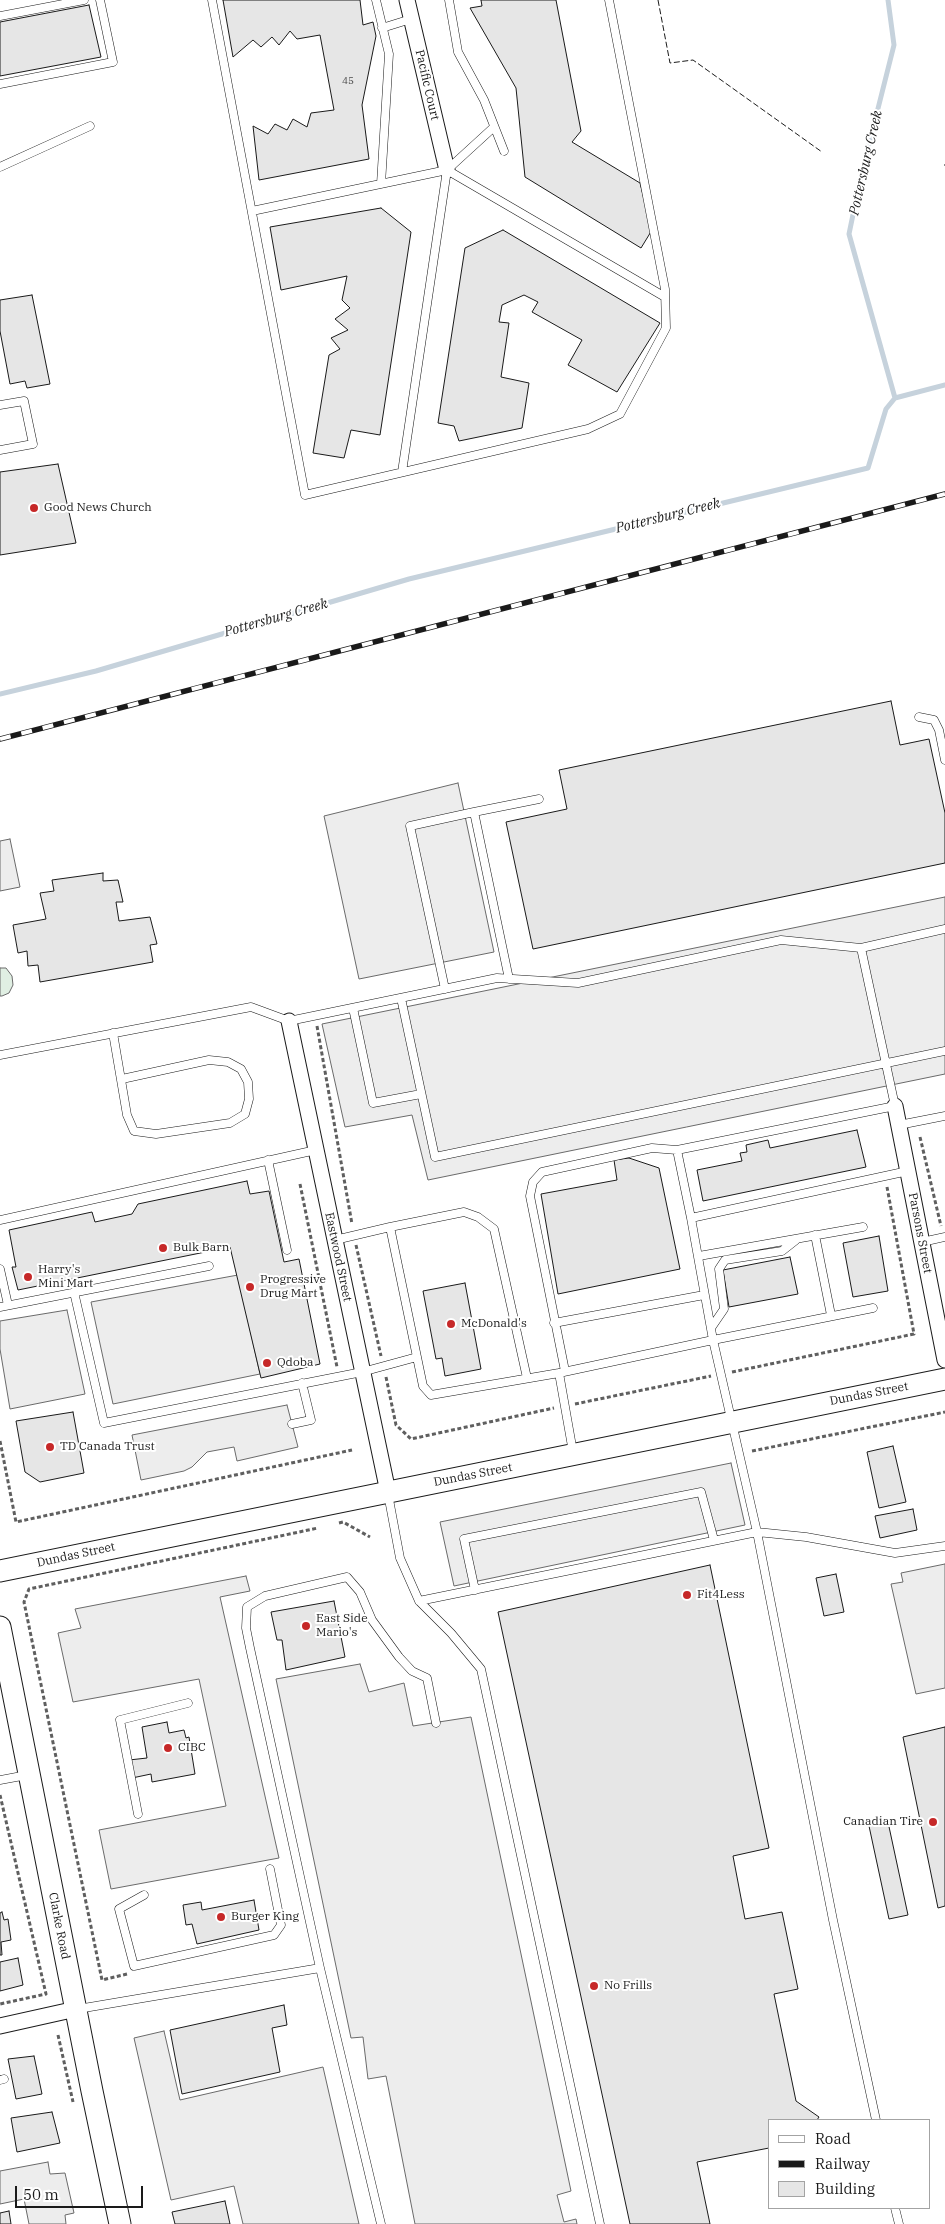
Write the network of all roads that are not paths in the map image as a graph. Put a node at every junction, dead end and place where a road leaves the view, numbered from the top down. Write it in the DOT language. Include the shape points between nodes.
graph roads {
  1 [pos="84,0"];
  2 [pos="100,0"];
  3 [pos="212,0"];
  4 [pos="376,0"];
  5 [pos="407,0"];
  6 [pos="448,0"];
  7 [pos="609,0"];
  8 [pos="0,16"];
  9 [pos="411,20"];
  10 [pos="382,28"];
  11 [pos="0,84"];
  12 [pos="90,126"];
  13 [pos="494,127"];
  14 [pos="504,152"];
  15 [pos="0,167"];
  16 [pos="447,170"];
  17 [pos="381,184"];
  18 [pos="252,211"];
  19 [pos="665,297"];
  20 [pos="0,405"];
  21 [pos="0,450"];
  22 [pos="402,472"];
  23 [pos="919,717"];
  24 [pos="945,760"];
  25 [pos="539,799"];
  26 [pos="474,812"];
  27 [pos="945,929"];
  28 [pos="861,948"];
  29 [pos="509,979"];
  30 [pos="445,989"];
  31 [pos="401,998"];
  32 [pos="353,1008"];
  33 [pos="289,1021"];
  34 [pos="113,1033"];
  35 [pos="945,1051"];
  36 [pos="0,1055"];
  37 [pos="886,1063"];
  38 [pos="122,1079"];
  39 [pos="421,1094"];
  40 [pos="895,1106"];
  41 [pos="945,1116"];
  42 [pos="899,1125"];
  43 [pos="316,1150"];
  44 [pos="676,1150"];
  45 [pos="268,1160"];
  46 [pos="908,1171"];
  47 [pos="691,1218"];
  48 [pos="0,1220"];
  49 [pos="390,1227"];
  50 [pos="863,1227"];
  51 [pos="943,1233"];
  52 [pos="815,1235"];
  53 [pos="797,1239"];
  54 [pos="335,1240"];
  55 [pos="922,1242"];
  56 [pos="287,1250"];
  57 [pos="699,1256"];
  58 [pos="209,1266"];
  59 [pos="0,1269"];
  60 [pos="74,1292"];
  61 [pos="704,1295"];
  62 [pos="4,1306"];
  63 [pos="873,1308"];
  64 [pos="831,1315"];
  65 [pos="554,1323"];
  66 [pos="711,1328"];
  67 [pos="713,1340"];
  68 [pos="417,1357"];
  69 [pos="945,1360"];
  70 [pos="362,1372"];
  71 [pos="562,1372"];
  72 [pos="527,1378"];
  73 [pos="945,1379"];
  74 [pos="302,1383"];
  75 [pos="731,1421"];
  76 [pos="292,1424"];
  77 [pos="574,1454"];
  78 [pos="388,1492"];
  79 [pos="757,1532"];
  80 [pos="714,1540"];
  81 [pos="945,1546"];
  82 [pos="0,1571"];
  83 [pos="474,1590"];
  84 [pos="420,1601"];
  85 [pos="0,1627"];
  86 [pos="188,1703"];
  87 [pos="436,1722"];
  88 [pos="29,1774"];
  89 [pos="0,1780"];
  90 [pos="138,1814"];
  91 [pos="270,1869"];
  92 [pos="144,1895"];
  93 [pos="320,1968"];
  94 [pos="76,2010"];
  95 [pos="0,2026"];
  96 [pos="876,2119"];
  97 [pos="895,2209"];
  98 [pos="120,2224"];
  99 [pos="381,2224"];
  100 [pos="600,2224"];
  101 [pos="899,2224"];
  1 -- 8 [label="lane"];
  2 -- 11 [label="lane" via="113,62"];
  3 -- 18 [label="lane"];
  4 -- 10 [label="lane"];
  5 -- 9 [label="street, Pacific Court"];
  6 -- 13 [label="lane" via="458,52 484,100"];
  7 -- 19 [label="lane"];
  9 -- 10 [label="lane"];
  9 -- 16 [label="street, Pacific Court"];
  10 -- 17 [label="lane" via="389,54"];
  12 -- 15 [label="lane"];
  13 -- 14 [label="lane"];
  13 -- 16 [label="lane"];
  16 -- 17 [label="lane"];
  16 -- 19 [label="lane"];
  16 -- 22 [label="lane"];
  17 -- 18 [label="lane"];
  18 -- 22 [label="lane" via="305,495"];
  19 -- 22 [label="lane" via="666,328 620,414 588,429"];
  20 -- 21 [label="lane" via="24,401 33,444"];
  23 -- 24 [label="lane" via="934,720"];
  25 -- 26 [label="lane"];
  26 -- 29 [label="lane"];
  26 -- 30 [label="lane" via="410,826"];
  27 -- 28 [label="lane"];
  28 -- 29 [label="lane" via="781,940 578,983"];
  28 -- 37 [label="lane"];
  29 -- 30 [label="lane" via="498,978"];
  30 -- 31 [label="lane"];
  31 -- 32 [label="lane"];
  31 -- 39 [label="lane"];
  32 -- 33 [label="lane"];
  32 -- 39 [label="lane" via="372,1104"];
  33 -- 34 [label="lane" via="251,1007"];
  33 -- 43 [label="street, Eastwood Street"];
  34 -- 36 [label="lane"];
  34 -- 38 [label="lane"];
  35 -- 37 [label="lane"];
  37 -- 39 [label="lane" via="435,1157"];
  37 -- 40 [label="lane"];
  38 -- 38 [label="lane" via="130,1125 141,1134 230,1123 246,1114 248,1082 241,1069 228,1062 209,1060"];
  40 -- 42 [label="street, Parsons Street"];
  40 -- 44 [label="lane"];
  41 -- 42 [label="lane"];
  42 -- 46 [label="street, Parsons Street"];
  43 -- 45 [label="lane"];
  43 -- 54 [label="street, Eastwood Street"];
  44 -- 47 [label="lane"];
  44 -- 65 [label="lane" via="652,1148 542,1172 533,1182 530,1196"];
  45 -- 48 [label="lane"];
  45 -- 56 [label="lane"];
  46 -- 47 [label="lane"];
  46 -- 55 [label="street, Parsons Street"];
  47 -- 57 [label="lane"];
  49 -- 54 [label="lane"];
  49 -- 68 [label="lane"];
  49 -- 72 [label="lane" via="464,1212 478,1217 494,1229"];
  50 -- 52 [label="lane"];
  51 -- 55 [label="lane"];
  52 -- 53 [label="lane"];
  52 -- 64 [label="lane"];
  53 -- 57 [label="lane"];
  53 -- 66 [label="lane" via="782,1251 725,1260 719,1269 724,1309"];
  54 -- 70 [label="street, Eastwood Street"];
  55 -- 69 [label="street, Parsons Street"];
  57 -- 61 [label="lane"];
  58 -- 60 [label="lane"];
  59 -- 62 [label="lane"];
  60 -- 62 [label="lane"];
  60 -- 74 [label="lane" via="104,1422"];
  61 -- 65 [label="lane"];
  61 -- 66 [label="lane"];
  63 -- 64 [label="lane"];
  64 -- 67 [label="lane"];
  65 -- 71 [label="lane"];
  66 -- 67 [label="lane"];
  67 -- 71 [label="lane"];
  67 -- 75 [label="lane"];
  68 -- 70 [label="lane"];
  68 -- 72 [label="lane" via="423,1386 431,1396"];
  70 -- 74 [label="lane"];
  70 -- 78 [label="street, Eastwood Street"];
  71 -- 72 [label="lane"];
  71 -- 77 [label="lane"];
  73 -- 75 [label="main road, Dundas Street"];
  74 -- 76 [label="lane" via="311,1420"];
  75 -- 77 [label="main road, Dundas Street"];
  75 -- 79 [label="lane"];
  77 -- 78 [label="main road, Dundas Street"];
  78 -- 82 [label="main road, Dundas Street"];
  78 -- 84 [label="lane" via="400,1558"];
  79 -- 80 [label="lane"];
  79 -- 81 [label="lane" via="896,1553"];
  79 -- 96 [label="lane"];
  80 -- 83 [label="lane"];
  80 -- 83 [label="lane" via="701,1492 473,1537 464,1539"];
  83 -- 84 [label="lane"];
  84 -- 100 [label="lane" via="481,1669"];
  85 -- 88 [label="main road, Clarke Road"];
  86 -- 90 [label="lane" via="120,1720"];
  87 -- 93 [label="lane" via="427,1678 412,1671 399,1657 372,1620 360,1592 348,1577 265,1596 247,1607 246,1628"];
  88 -- 89 [label="lane"];
  88 -- 94 [label="main road, Clarke Road"];
  91 -- 92 [label="lane" via="281,1925 274,1934 134,1966 119,1909"];
  93 -- 94 [label="lane"];
  93 -- 99 [label="lane"];
  94 -- 95 [label="street"];
  94 -- 98 [label="main road, Clarke Road"];
  97 -- 101 [label="lane"];
}
